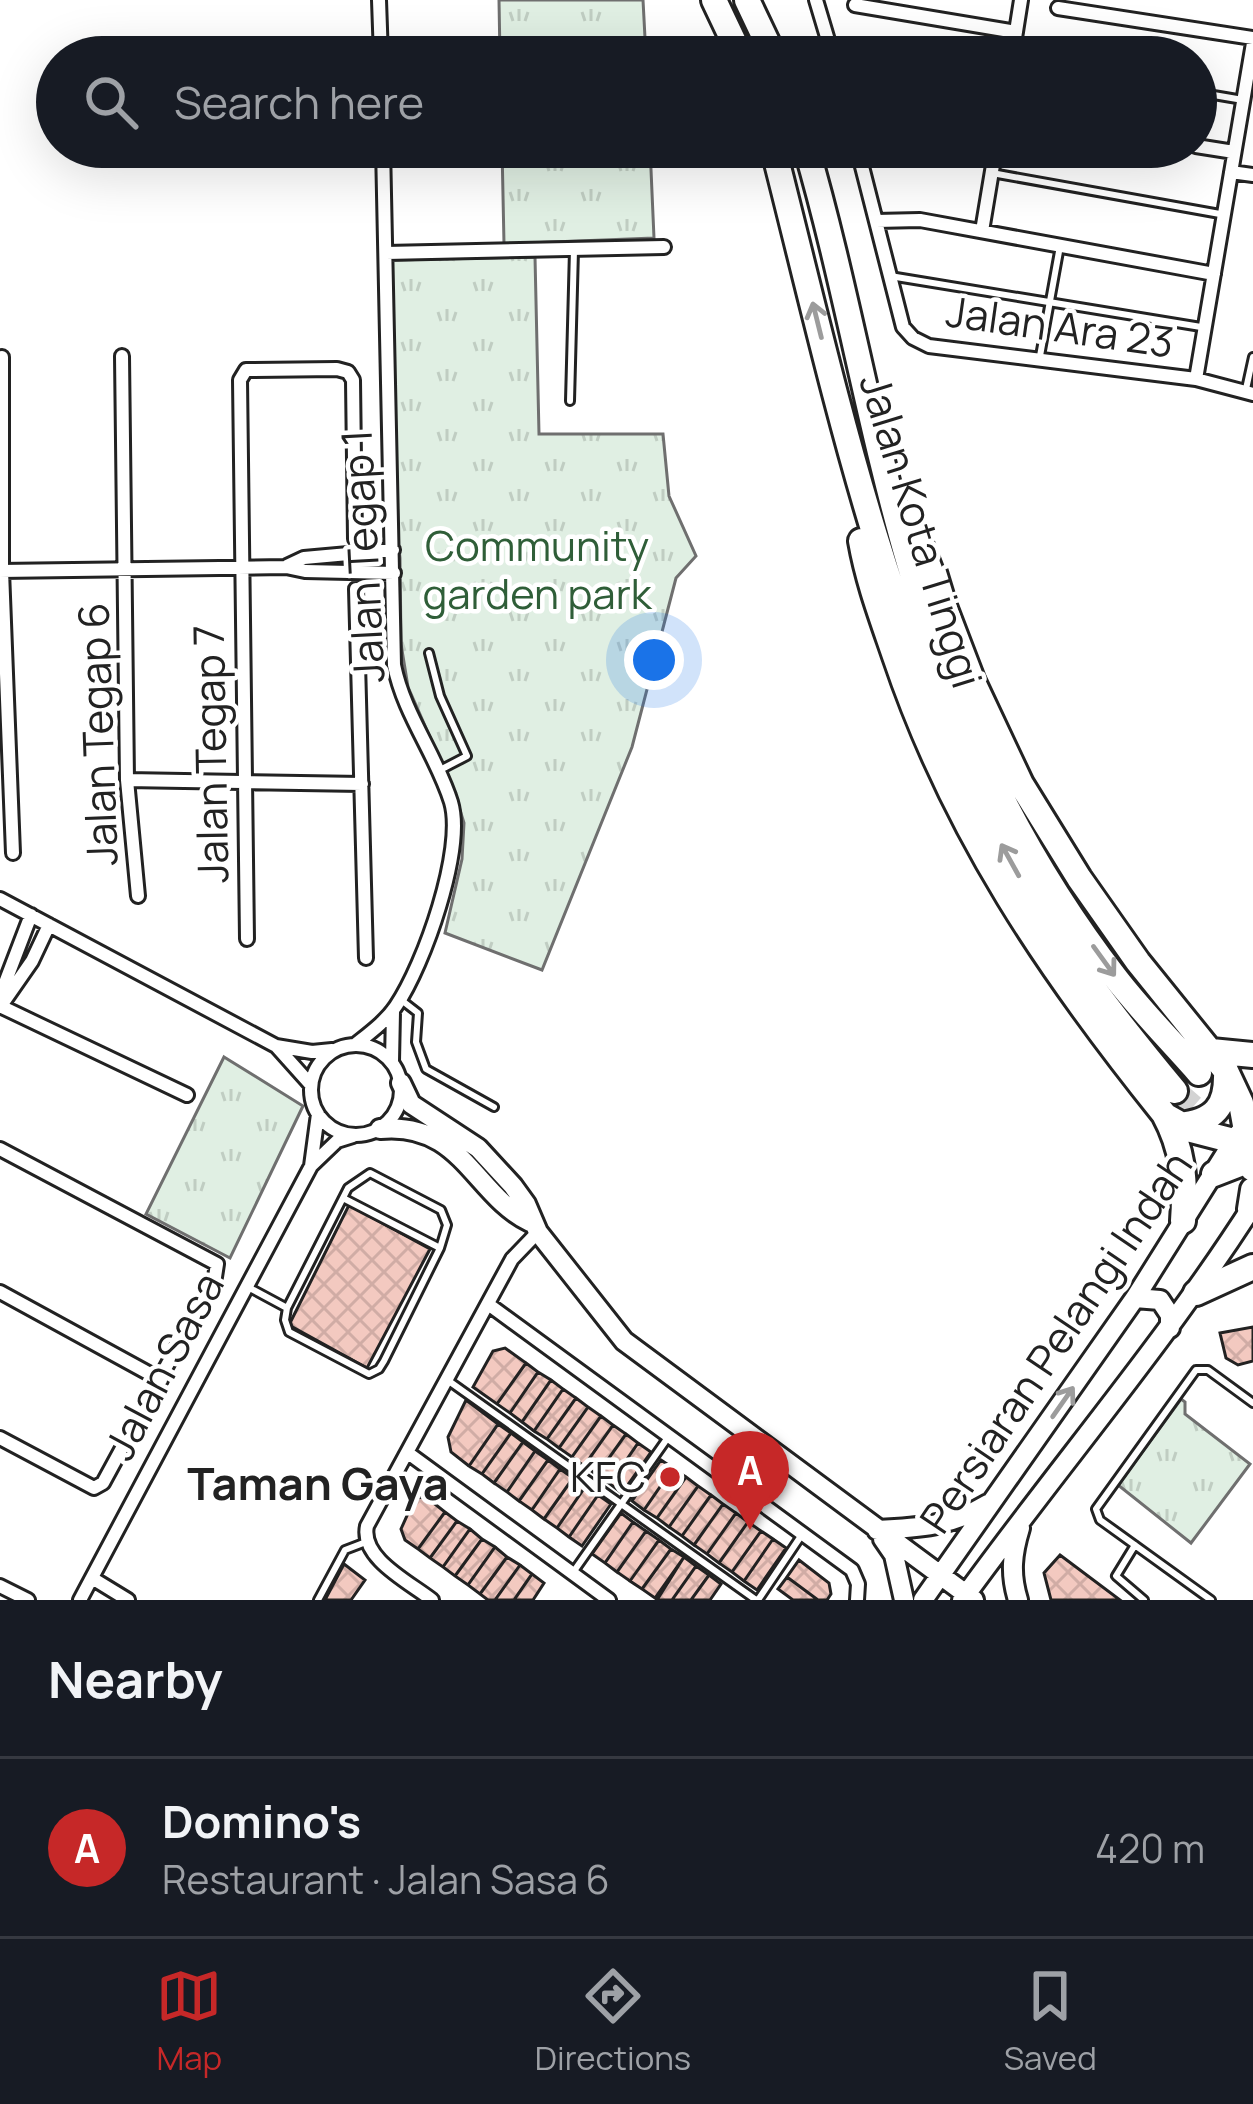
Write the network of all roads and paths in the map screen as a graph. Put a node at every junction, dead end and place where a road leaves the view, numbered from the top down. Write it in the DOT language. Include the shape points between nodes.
graph roads {
  1 [pos="379,0"];
  2 [pos="714,0"];
  3 [pos="747,0"];
  4 [pos="816,0"];
  5 [pos="1022,0"];
  6 [pos="855,5"];
  7 [pos="1058,8"];
  8 [pos="1016,32"];
  9 [pos="380,36"];
  10 [pos="731,36"];
  11 [pos="764,36"];
  12 [pos="827,36"];
  13 [pos="1015,36"];
  14 [pos="1253,40"];
  15 [pos="1217,96"];
  16 [pos="1243,100"];
  17 [pos="1217,149"];
  18 [pos="1234,152"];
  19 [pos="384,168"];
  20 [pos="777,168"];
  21 [pos="811,168"];
  22 [pos="862,168"];
  23 [pos="993,168"];
  24 [pos="1231,172"];
  25 [pos="992,173"];
  26 [pos="1253,176"];
  27 [pos="1224,215"];
  28 [pos="876,221"];
  29 [pos="982,231"];
  30 [pos="1060,246"];
  31 [pos="664,247"];
  32 [pos="574,250"];
  33 [pos="386,253"];
  34 [pos="1214,274"];
  35 [pos="890,276"];
  36 [pos="1050,302"];
  37 [pos="1205,328"];
  38 [pos="122,356"];
  39 [pos="2,357"];
  40 [pos="1253,357"];
  41 [pos="1040,360"];
  42 [pos="1196,379"];
  43 [pos="1249,394"];
  44 [pos="570,401"];
  45 [pos="355,538"];
  46 [pos="393,550"];
  47 [pos="286,567"];
  48 [pos="242,568"];
  49 [pos="124,569"];
  50 [pos="1,571"];
  51 [pos="394,572"];
  52 [pos="356,589"];
  53 [pos="429,652"];
  54 [pos="437,772"];
  55 [pos="127,781"];
  56 [pos="245,782"];
  57 [pos="362,784"];
  58 [pos="14,853"];
  59 [pos="137,896"];
  60 [pos="0,899"];
  61 [pos="31,915"];
  62 [pos="50,925"];
  63 [pos="247,938"];
  64 [pos="367,958"];
  65 [pos="0,996"];
  66 [pos="396,1005"];
  67 [pos="0,1007"];
  68 [pos="356,1044"];
  69 [pos="276,1046"];
  70 [pos="332,1050"];
  71 [pos="1253,1055"];
  72 [pos="392,1061"];
  73 [pos="1212,1065"];
  74 [pos="401,1083"];
  75 [pos="311,1085"];
  76 [pos="187,1096"];
  77 [pos="494,1107"];
  78 [pos="1173,1110"];
  79 [pos="318,1114"];
  80 [pos="380,1129"];
  81 [pos="354,1136"];
  82 [pos="1249,1144"];
  83 [pos="0,1149"];
  84 [pos="311,1166"];
  85 [pos="1214,1174"];
  86 [pos="343,1198"];
  87 [pos="1252,1202"];
  88 [pos="1183,1221"];
  89 [pos="534,1227"];
  90 [pos="440,1249"];
  91 [pos="1253,1267"];
  92 [pos="247,1287"];
  93 [pos="0,1292"];
  94 [pos="1196,1293"];
  95 [pos="1135,1298"];
  96 [pos="488,1304"];
  97 [pos="287,1307"];
  98 [pos="1170,1328"];
  99 [pos="446,1378"];
  100 [pos="161,1381"];
  101 [pos="1253,1403"];
  102 [pos="669,1436"];
  103 [pos="0,1438"];
  104 [pos="408,1453"];
  105 [pos="997,1498"];
  106 [pos="621,1503"];
  107 [pos="1025,1512"];
  108 [pos="876,1530"];
  109 [pos="803,1534"];
  110 [pos="366,1543"];
  111 [pos="1135,1545"];
  112 [pos="572,1573"];
  113 [pos="941,1577"];
  114 [pos="92,1578"];
  115 [pos="0,1586"];
  116 [pos="967,1598"];
  117 [pos="28,1600"];
  118 [pos="80,1600"];
  119 [pos="128,1600"];
  120 [pos="318,1600"];
  121 [pos="432,1600"];
  122 [pos="609,1600"];
  123 [pos="757,1600"];
  124 [pos="857,1600"];
  125 [pos="904,1600"];
  126 [pos="923,1600"];
  127 [pos="1018,1600"];
  128 [pos="1144,1600"];
  129 [pos="1210,1600"];
  1 -- 9 [label="street"];
  2 -- 10 [label="highway"];
  3 -- 11 [label="highway"];
  4 -- 12 [label="street"];
  5 -- 8 [label="street"];
  6 -- 8 [label="street"];
  7 -- 14 [label="street"];
  8 -- 13 [label="street"];
  14 -- 16 [label="street"];
  15 -- 16 [label="lane"];
  16 -- 18 [label="street"];
  17 -- 18 [label="street"];
  18 -- 24 [label="street"];
  19 -- 33 [label="street, Jalan Tegap 1"];
  78 -- 20 [label="highway, Jalan Kota Tinggi, one-way" via="1069,993 1016,915 912,706 868,575 846,433"];
  21 -- 73 [label="highway, Jalan Kota Tinggi, one-way" via="876,434 973,682 1078,878"];
  22 -- 28 [label="street, Jalan Ara 23"];
  23 -- 25 [label="street"];
  24 -- 26 [label="street"];
  24 -- 27 [label="street"];
  25 -- 27 [label="lane"];
  25 -- 29 [label="street"];
  27 -- 34 [label="street"];
  28 -- 29 [label="street"];
  28 -- 35 [label="street, Jalan Ara 23"];
  29 -- 30 [label="street"];
  30 -- 34 [label="street"];
  30 -- 36 [label="lane"];
  31 -- 32 [label="street"];
  32 -- 33 [label="street"];
  32 -- 44 [label="lane"];
  33 -- 46 [label="street, Jalan Tegap 1"];
  34 -- 37 [label="street"];
  35 -- 36 [label="lane"];
  35 -- 41 [label="street, Jalan Ara 23" via="913,338"];
  36 -- 37 [label="lane"];
  36 -- 41 [label="lane"];
  37 -- 42 [label="street"];
  38 -- 49 [label="street, Jalan Tegap 6"];
  39 -- 50 [label="street"];
  40 -- 43 [label="lane"];
  41 -- 42 [label="street, Jalan Ara 23"];
  42 -- 43 [label="street, Jalan Ara 23"];
  45 -- 48 [label="street, Jalan Tegap 7" via="348,372 246,370"];
  46 -- 47 [label="street" via="304,558"];
  46 -- 51 [label="street, Jalan Tegap 1"];
  47 -- 48 [label="street"];
  47 -- 51 [label="street"];
  48 -- 49 [label="street"];
  48 -- 56 [label="street, Jalan Tegap 7"];
  49 -- 50 [label="street"];
  49 -- 55 [label="street, Jalan Tegap 6"];
  50 -- 58 [label="street"];
  51 -- 54 [label="street, Jalan Tegap 1" via="399,690"];
  52 -- 57 [label="street"];
  53 -- 54 [label="lane" via="467,756"];
  54 -- 66 [label="street, Jalan Tegap 1" via="451,801 452,853"];
  55 -- 56 [label="street"];
  55 -- 59 [label="street, Jalan Tegap 6"];
  56 -- 57 [label="street"];
  56 -- 63 [label="street, Jalan Tegap 7"];
  57 -- 64 [label="street"];
  60 -- 61 [label="street"];
  61 -- 62 [label="street"];
  61 -- 65 [label="street"];
  62 -- 67 [label="street"];
  62 -- 69 [label="street"];
  66 -- 68 [label="street, Jalan Tegap 1"];
  66 -- 72 [label="street, Jalan Tegap 1"];
  66 -- 77 [label="lane" via="418,1012 416,1042 426,1069"];
  67 -- 76 [label="street"];
  68 -- 70 [label="street"];
  68 -- 72 [label="street"];
  69 -- 70 [label="street"];
  69 -- 75 [label="street"];
  70 -- 75 [label="street"];
  71 -- 73 [label="highway"];
  72 -- 74 [label="street"];
  73 -- 78 [label="highway" via="1223,1103 1213,1116"];
  73 -- 82 [label="highway, Jalan Kota Tinggi"];
  74 -- 80 [label="street" via="401,1101"];
  74 -- 89 [label="main road" via="411,1104 478,1148 526,1204"];
  75 -- 79 [label="street"];
  78 -- 82 [label="highway"];
  78 -- 88 [label="highway"];
  79 -- 81 [label="street"];
  79 -- 84 [label="street, Jalan Sasa"];
  80 -- 81 [label="street"];
  80 -- 89 [label="main road" via="401,1127 469,1162"];
  81 -- 84 [label="street, Jalan Sasa"];
  82 -- 85 [label="highway"];
  83 -- 100 [label="street" via="217,1264"];
  84 -- 92 [label="street, Jalan Sasa"];
  85 -- 88 [label="main road, Persiaran Pelangi Indah"];
  86 -- 90 [label="lane"];
  86 -- 90 [label="lane" via="370,1173 441,1210 447,1225"];
  86 -- 97 [label="lane"];
  87 -- 94 [label="main road, Persiaran Pelangi Indah"];
  88 -- 95 [label="main road, Persiaran Pelangi Indah"];
  89 -- 96 [label="street"];
  89 -- 108 [label="main road" via="624,1341"];
  90 -- 97 [label="lane" via="375,1373 295,1337 286,1327"];
  91 -- 94 [label="highway"];
  92 -- 97 [label="lane"];
  92 -- 114 [label="street, Jalan Sasa"];
  93 -- 100 [label="street"];
  94 -- 98 [label="main road, Persiaran Pelangi Indah"];
  95 -- 98 [label="main road" via="1160,1300"];
  105 -- 95 [label="main road, Persiaran Pelangi Indah, one-way"];
  96 -- 99 [label="street"];
  96 -- 102 [label="street"];
  98 -- 107 [label="main road, Persiaran Pelangi Indah"];
  99 -- 104 [label="street"];
  99 -- 106 [label="lane"];
  100 -- 103 [label="street" via="94,1488"];
  101 -- 111 [label="lane" via="1208,1370 1193,1372 1096,1509"];
  102 -- 106 [label="lane"];
  102 -- 109 [label="street"];
  104 -- 110 [label="street" via="367,1526"];
  104 -- 112 [label="street"];
  105 -- 108 [label="main road" via="943,1525"];
  105 -- 113 [label="main road, Persiaran Pelangi Indah"];
  106 -- 112 [label="lane"];
  106 -- 123 [label="lane"];
  107 -- 116 [label="main road, Persiaran Pelangi Indah"];
  107 -- 127 [label="main road" via="1012,1555"];
  108 -- 113 [label="main road"];
  108 -- 125 [label="main road" via="894,1556"];
  109 -- 123 [label="lane"];
  109 -- 124 [label="street" via="852,1570"];
  110 -- 120 [label="lane" via="345,1550"];
  110 -- 121 [label="street"];
  111 -- 128 [label="lane" via="1116,1576"];
  111 -- 129 [label="lane"];
  112 -- 122 [label="street"];
  113 -- 116 [label="main road"];
  113 -- 126 [label="main road, Persiaran Pelangi Indah"];
  114 -- 118 [label="street, Jalan Sasa"];
  114 -- 119 [label="street"];
  115 -- 117 [label="street"];
}
